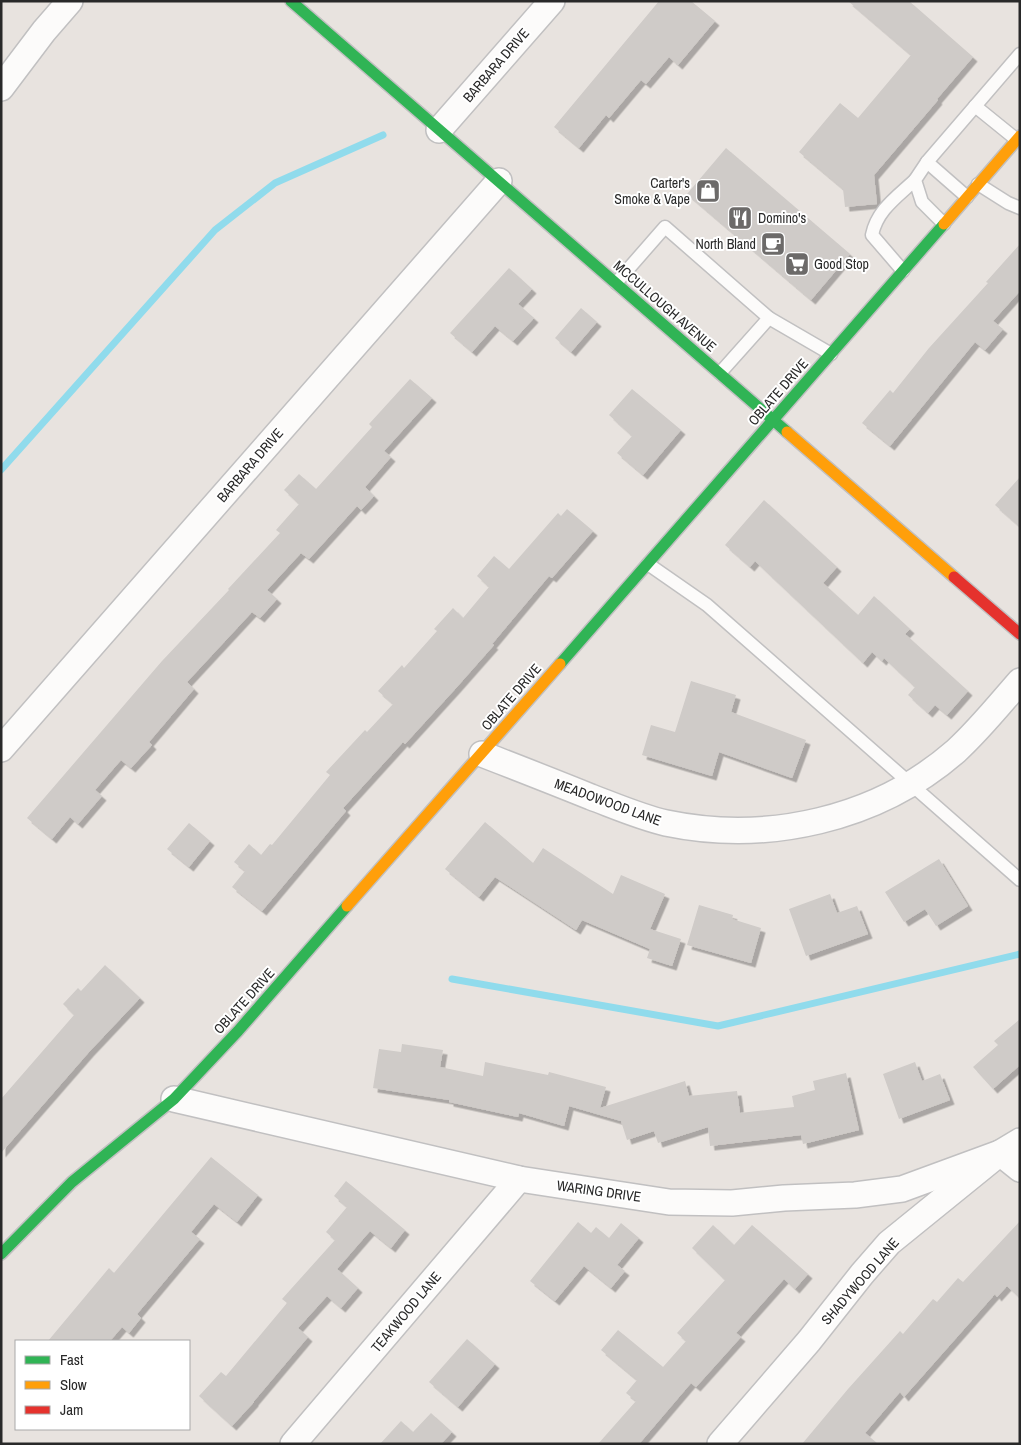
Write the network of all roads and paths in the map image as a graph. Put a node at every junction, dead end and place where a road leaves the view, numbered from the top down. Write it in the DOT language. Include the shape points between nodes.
graph roads {
  1 [pos="70,1"];
  2 [pos="291,1"];
  3 [pos="552,1"];
  4 [pos="1020,54"];
  5 [pos="1,88"];
  6 [pos="975,106"];
  7 [pos="439,130"];
  8 [pos="1018,138"];
  9 [pos="927,162"];
  10 [pos="915,180"];
  11 [pos="499,181"];
  12 [pos="978,184"];
  13 [pos="967,197"];
  14 [pos="1020,208"];
  15 [pos="944,224"];
  16 [pos="903,271"];
  17 [pos="616,283"];
  18 [pos="769,318"];
  19 [pos="831,354"];
  20 [pos="720,373"];
  21 [pos="774,420"];
  22 [pos="648,564"];
  23 [pos="1020,634"];
  24 [pos="1020,682"];
  25 [pos="1,749"];
  26 [pos="482,754"];
  27 [pos="911,783"];
  28 [pos="1020,880"];
  29 [pos="174,1099"];
  30 [pos="1010,1147"];
  31 [pos="1020,1169"];
  32 [pos="519,1179"];
  33 [pos="1,1254"];
  34 [pos="294,1444"];
  35 [pos="720,1444"];
  1 -- 5 [label="street"];
  2 -- 7 [label="street, MCCULLOUGH AVENUE"];
  3 -- 7 [label="street, BARBARA DRIVE"];
  4 -- 6 [label="lane"];
  6 -- 8 [label="lane"];
  6 -- 9 [label="lane"];
  7 -- 11 [label="street, MCCULLOUGH AVENUE"];
  8 -- 12 [label="street, OBLATE DRIVE"];
  9 -- 10 [label="lane"];
  9 -- 13 [label="lane"];
  10 -- 15 [label="lane" via="922,202"];
  10 -- 16 [label="lane" via="886,207 874,224 872,235"];
  11 -- 17 [label="street, MCCULLOUGH AVENUE"];
  11 -- 25 [label="street, BARBARA DRIVE"];
  12 -- 13 [label="street, OBLATE DRIVE"];
  12 -- 14 [label="lane"];
  13 -- 15 [label="street, OBLATE DRIVE"];
  15 -- 16 [label="street, OBLATE DRIVE"];
  16 -- 19 [label="street, OBLATE DRIVE"];
  17 -- 18 [label="lane" via="665,226"];
  17 -- 20 [label="street, MCCULLOUGH AVENUE"];
  18 -- 19 [label="lane"];
  18 -- 20 [label="lane"];
  19 -- 21 [label="street, OBLATE DRIVE"];
  20 -- 21 [label="street, MCCULLOUGH AVENUE"];
  21 -- 22 [label="street, OBLATE DRIVE"];
  21 -- 23 [label="street, MCCULLOUGH AVENUE"];
  22 -- 26 [label="street, OBLATE DRIVE"];
  22 -- 27 [label="lane" via="707,606"];
  24 -- 27 [label="street, MEADOWOOD LANE" via="955,752"];
  26 -- 27 [label="street, MEADOWOOD LANE" via="631,812 664,822 733,831 801,826 835,817 867,806"];
  26 -- 29 [label="street, OBLATE DRIVE"];
  27 -- 28 [label="lane"];
  29 -- 32 [label="street, WARING DRIVE"];
  29 -- 33 [label="street, OBLATE DRIVE" via="72,1182"];
  30 -- 31 [label="street"];
  30 -- 32 [label="street, WARING DRIVE" via="902,1189 854,1195 669,1202"];
  30 -- 35 [label="street, SHADYWOOD LANE" via="889,1243"];
  32 -- 34 [label="street, TEAKWOOD LANE"];
}
